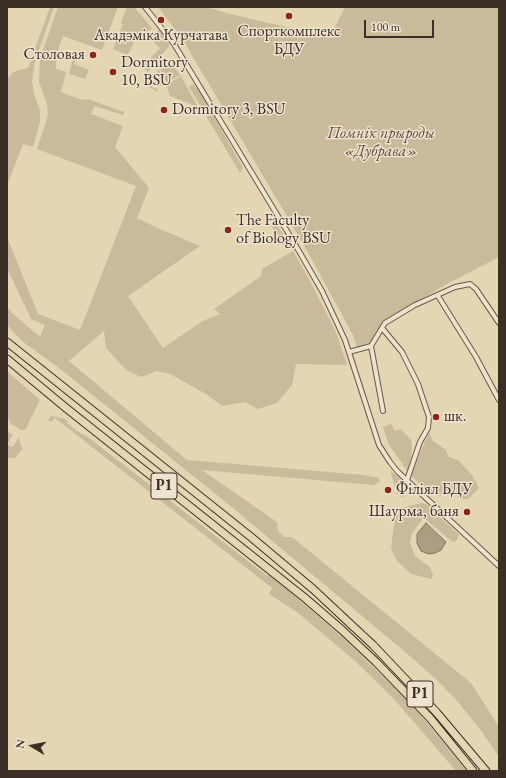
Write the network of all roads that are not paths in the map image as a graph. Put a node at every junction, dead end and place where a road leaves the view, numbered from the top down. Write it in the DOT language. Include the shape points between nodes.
graph roads {
  1 [pos="144,7"];
  2 [pos="438,296"];
  3 [pos="499,323"];
  4 [pos="382,328"];
  5 [pos="7,336"];
  6 [pos="7,342"];
  7 [pos="371,346"];
  8 [pos="19,351"];
  9 [pos="349,352"];
  10 [pos="7,358"];
  11 [pos="499,400"];
  12 [pos="383,411"];
  13 [pos="407,480"];
  14 [pos="499,566"];
  15 [pos="473,771"];
  16 [pos="486,771"];
  1 -- 9 [label="street" via="174,44 296,246 332,310"];
  2 -- 3 [label="street" via="470,284"];
  2 -- 4 [label="street" via="394,317"];
  2 -- 11 [label="street"];
  4 -- 7 [label="street"];
  4 -- 13 [label="street" via="402,352 418,384 429,417 428,428 420,442"];
  5 -- 8 [label="highway"];
  6 -- 8 [label="highway, Р1"];
  7 -- 9 [label="street"];
  7 -- 12 [label="street"];
  8 -- 16 [label="highway, Р1" via="313,589 409,682"];
  9 -- 13 [label="street" via="379,445 390,462"];
  10 -- 15 [label="highway, Р1" via="342,630 430,718"];
  13 -- 14 [label="street"];
}
